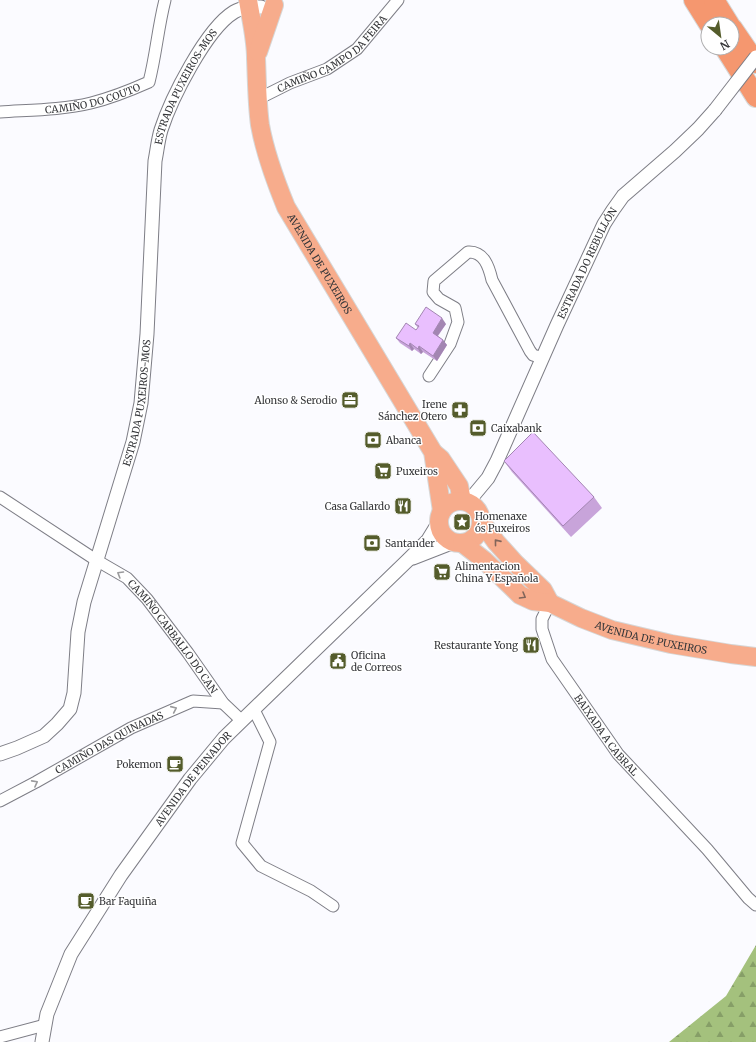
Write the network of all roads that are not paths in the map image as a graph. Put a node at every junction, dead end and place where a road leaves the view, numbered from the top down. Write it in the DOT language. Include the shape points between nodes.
graph roads {
  1 [pos="165,0"];
  2 [pos="233,0"];
  3 [pos="398,0"];
  4 [pos="694,0"];
  5 [pos="714,0"];
  6 [pos="260,3"];
  7 [pos="704,16"];
  8 [pos="724,16"];
  9 [pos="224,20"];
  10 [pos="253,28"];
  11 [pos="740,40"];
  12 [pos="256,56"];
  13 [pos="730,56"];
  14 [pos="756,57"];
  15 [pos="756,63"];
  16 [pos="756,97"];
  17 [pos="258,99"];
  18 [pos="0,112"];
  19 [pos="542,358"];
  20 [pos="429,376"];
  21 [pos="433,452"];
  22 [pos="0,497"];
  23 [pos="465,502"];
  24 [pos="440,516"];
  25 [pos="481,521"];
  26 [pos="458,542"];
  27 [pos="96,560"];
  28 [pos="408,560"];
  29 [pos="550,603"];
  30 [pos="756,657"];
  31 [pos="223,703"];
  32 [pos="254,710"];
  33 [pos="242,721"];
  34 [pos="0,754"];
  35 [pos="0,801"];
  36 [pos="756,905"];
  37 [pos="333,906"];
  38 [pos="45,1025"];
  39 [pos="0,1037"];
  40 [pos="42,1042"];
  1 -- 18 [label="street, CAMIÑO DO COUTO" via="149,82 91,103 43,110"];
  2 -- 9 [label="street, ESTRADA PUXEIROS-MOS"];
  3 -- 17 [label="street, CAMIÑO CAMPO DA FEIRA" via="351,53 327,69"];
  4 -- 7 [label="highway"];
  5 -- 8 [label="highway"];
  6 -- 9 [label="street" via="235,11"];
  6 -- 10 [label="highway, AVENIDA DE PUXEIROS"];
  6 -- 12 [label="highway"];
  9 -- 10 [label="street" via="238,18"];
  9 -- 27 [label="street, ESTRADA PUXEIROS-MOS" via="182,81 160,132 155,161 147,334 141,403 133,442"];
  10 -- 12 [label="highway, AVENIDA DE PUXEIROS"];
  11 -- 15 [label="highway"];
  12 -- 17 [label="highway, AVENIDA DE PUXEIROS"];
  13 -- 16 [label="highway"];
  14 -- 19 [label="street, ESTRADA DO REBULLÓN, bridge" via="698,129 623,196 613,210 593,247"];
  17 -- 21 [label="highway, AVENIDA DE PUXEIROS" via="260,125 267,155 286,207"];
  19 -- 20 [label="street" via="530,351 492,280 490,269 484,259 473,252 468,252 434,281 433,292 439,299 455,308 458,322 450,344"];
  19 -- 23 [label="street, ESTRADA DO REBULLÓN" via="488,478"];
  21 -- 23 [label="highway, AVENIDA DE PUXEIROS" via="441,459 459,486"];
  21 -- 24 [label="highway, AVENIDA DE PUXEIROS"];
  22 -- 27 [label="street, CAMIÑO CARBALLO DO CAN"];
  23 -- 24 [label="highway" via="452,502"];
  23 -- 25 [label="highway" via="477,510"];
  24 -- 26 [label="highway" via="442,533 445,537"];
  24 -- 28 [label="street, AVENIDA DE PEINADOR" via="428,540"];
  25 -- 26 [label="highway" via="474,538"];
  29 -- 25 [label="highway, one-way" via="543,590 496,542"];
  26 -- 28 [label="street, AVENIDA DE PEINADOR"];
  26 -- 29 [label="highway, AVENIDA DE PUXEIROS, one-way" via="484,560 520,595 533,601"];
  31 -- 27 [label="street, CAMIÑO CARBALLO DO CAN, one-way" via="147,599 127,578"];
  27 -- 34 [label="street, ESTRADA PUXEIROS-MOS" via="78,632 74,693 70,709 44,736"];
  28 -- 32 [label="street, AVENIDA DE PEINADOR"];
  29 -- 30 [label="highway, AVENIDA DE PUXEIROS" via="612,630 671,644"];
  29 -- 36 [label="street, BAIXADA A CABRAL" via="542,619 542,629 552,658 618,754"];
  31 -- 33 [label="street, CAMIÑO CARBALLO DO CAN"];
  35 -- 31 [label="street, CAMIÑO DAS QUINADAS, one-way" via="131,728 193,701"];
  32 -- 33 [label="street, AVENIDA DE PEINADOR"];
  32 -- 37 [label="street" via="270,742 242,843 261,866 311,891"];
  33 -- 38 [label="street, AVENIDA DE PEINADOR" via="224,738 190,779 121,875 71,954"];
  38 -- 39 [label="street"];
  38 -- 40 [label="street, AVENIDA DE PEINADOR"];
}
